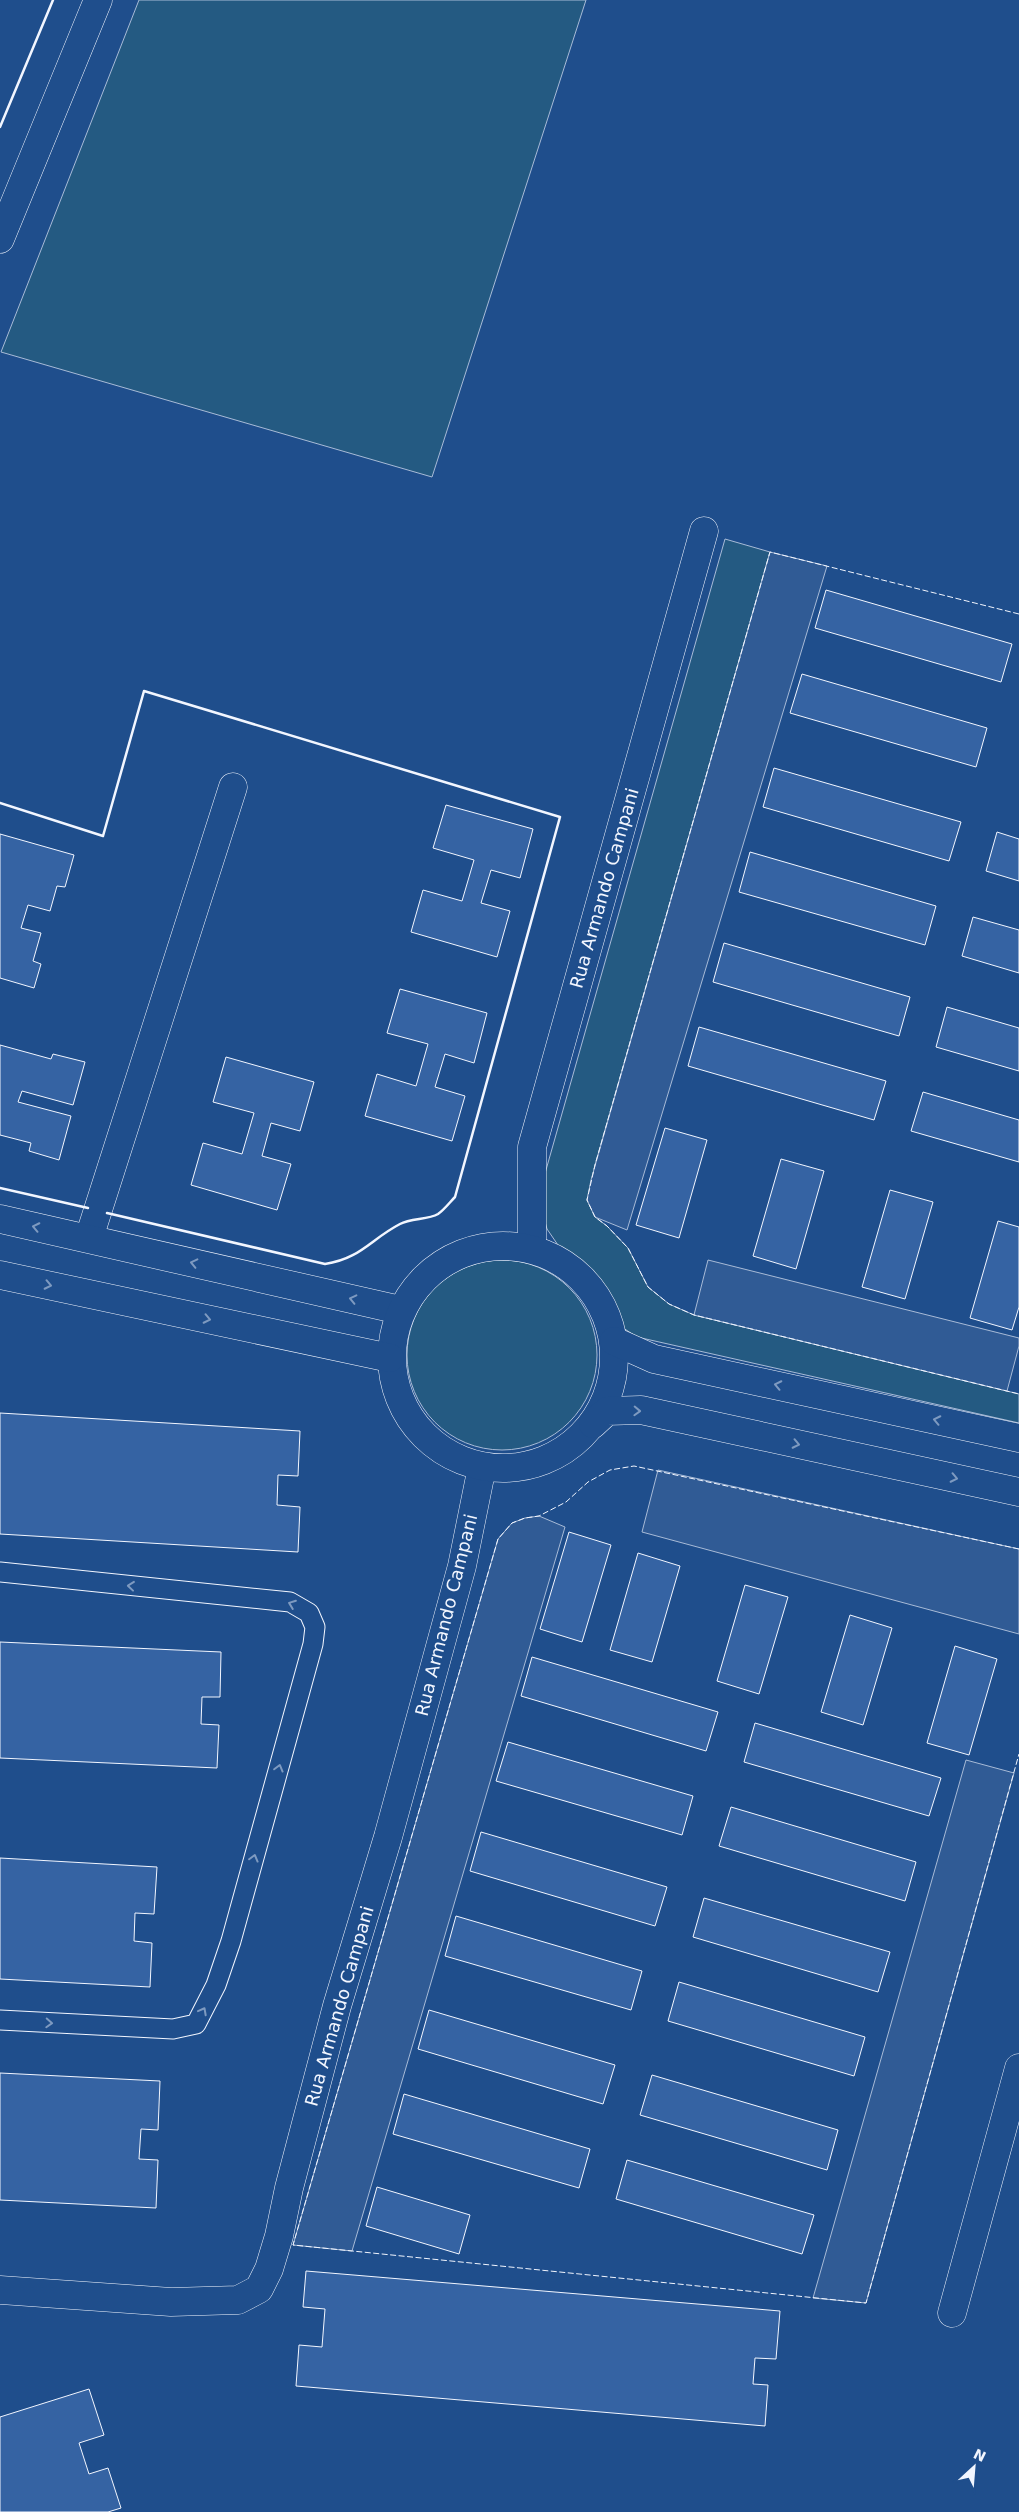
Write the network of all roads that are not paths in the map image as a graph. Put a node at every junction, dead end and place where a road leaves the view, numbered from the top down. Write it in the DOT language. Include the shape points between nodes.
graph roads {
  1 [pos="98,0"];
  2 [pos="0,239"];
  3 [pos="704,531"];
  4 [pos="233,788"];
  5 [pos="0,1219"];
  6 [pos="89,1238"];
  7 [pos="532,1248"];
  8 [pos="0,1275"];
  9 [pos="400,1310"];
  10 [pos="614,1341"];
  11 [pos="390,1358"];
  12 [pos="593,1424"];
  13 [pos="1019,1438"];
  14 [pos="482,1467"];
  15 [pos="1019,1492"];
  16 [pos="0,1572"];
  17 [pos="0,2020"];
  18 [pos="1019,2068"];
  19 [pos="0,2290"];
  20 [pos="952,2313"];
  1 -- 2 [label="street"];
  3 -- 7 [label="street, Rua Armando Campani" via="532,1147"];
  4 -- 6 [label="street"];
  6 -- 5 [label="street, one-way"];
  9 -- 6 [label="street, one-way"];
  7 -- 9 [label="street" via="493,1245 455,1255 422,1277"];
  7 -- 10 [label="street" via="571,1268 600,1300"];
  8 -- 11 [label="street, one-way"];
  9 -- 11 [label="street"];
  10 -- 12 [label="street" via="612,1385"];
  13 -- 10 [label="street, one-way" via="654,1359"];
  11 -- 14 [label="street" via="397,1394 414,1426 442,1451"];
  12 -- 14 [label="street" via="560,1453 518,1471"];
  12 -- 15 [label="street, one-way" via="607,1411 641,1410"];
  14 -- 19 [label="street, Rua Armando Campani" via="462,1566 388,1837 334,2015 279,2236 259,2290 238,2300 171,2302"];
  17 -- 16 [label="lane, one-way" via="173,2029 196,2024 216,1985 231,1941 315,1628 309,1613 290,1602"];
  18 -- 20 [label="street"];
}
